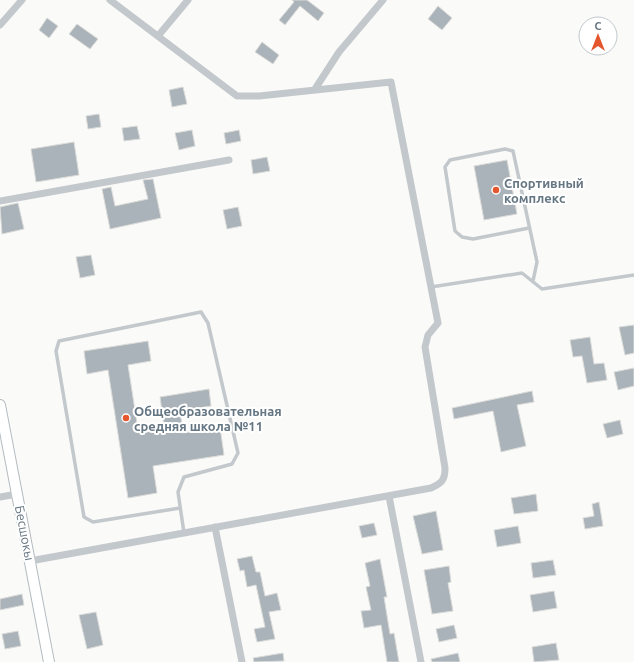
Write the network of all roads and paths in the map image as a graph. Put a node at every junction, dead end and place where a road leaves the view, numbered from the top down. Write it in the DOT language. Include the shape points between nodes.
graph roads {
  1 [pos="22,0"];
  2 [pos="110,0"];
  3 [pos="188,0"];
  4 [pos="383,0"];
  5 [pos="0,25"];
  6 [pos="158,36"];
  7 [pos="315,89"];
  8 [pos="229,160"];
  9 [pos="0,201"];
  10 [pos="529,228"];
  11 [pos="634,275"];
  12 [pos="533,281"];
  13 [pos="431,287"];
  14 [pos="0,405"];
  15 [pos="17,494"];
  16 [pos="389,496"];
  17 [pos="0,498"];
  18 [pos="180,508"];
  19 [pos="215,527"];
  20 [pos="184,533"];
  21 [pos="30,561"];
  22 [pos="49,662"];
  23 [pos="242,662"];
  24 [pos="421,662"];
  1 -- 5 [label="street"];
  2 -- 6 [label="street"];
  3 -- 6 [label="street"];
  4 -- 7 [label="street" via="339,52"];
  6 -- 7 [label="street" via="237,96"];
  7 -- 13 [label="street" via="391,82"];
  8 -- 9 [label="street"];
  10 -- 10 [label="lane" via="473,239 462,237 456,231 445,167 450,160 505,149 513,151"];
  10 -- 12 [label="lane" via="537,262"];
  11 -- 12 [label="lane" via="542,288"];
  12 -- 13 [label="lane" via="522,274"];
  13 -- 16 [label="street" via="438,323 428,335 425,347 445,477 440,484 431,488"];
  14 -- 15 [label="street, Бесшокы"];
  15 -- 17 [label="street"];
  15 -- 21 [label="street, Бесшокы"];
  16 -- 19 [label="street"];
  16 -- 24 [label="street"];
  18 -- 18 [label="lane" via="178,492 184,477 232,464 238,454 208,323 201,312 59,341 56,350 84,517 93,522"];
  18 -- 20 [label="lane"];
  19 -- 20 [label="street"];
  19 -- 23 [label="street"];
  20 -- 21 [label="street"];
  21 -- 22 [label="street, Бесшокы"];
}
